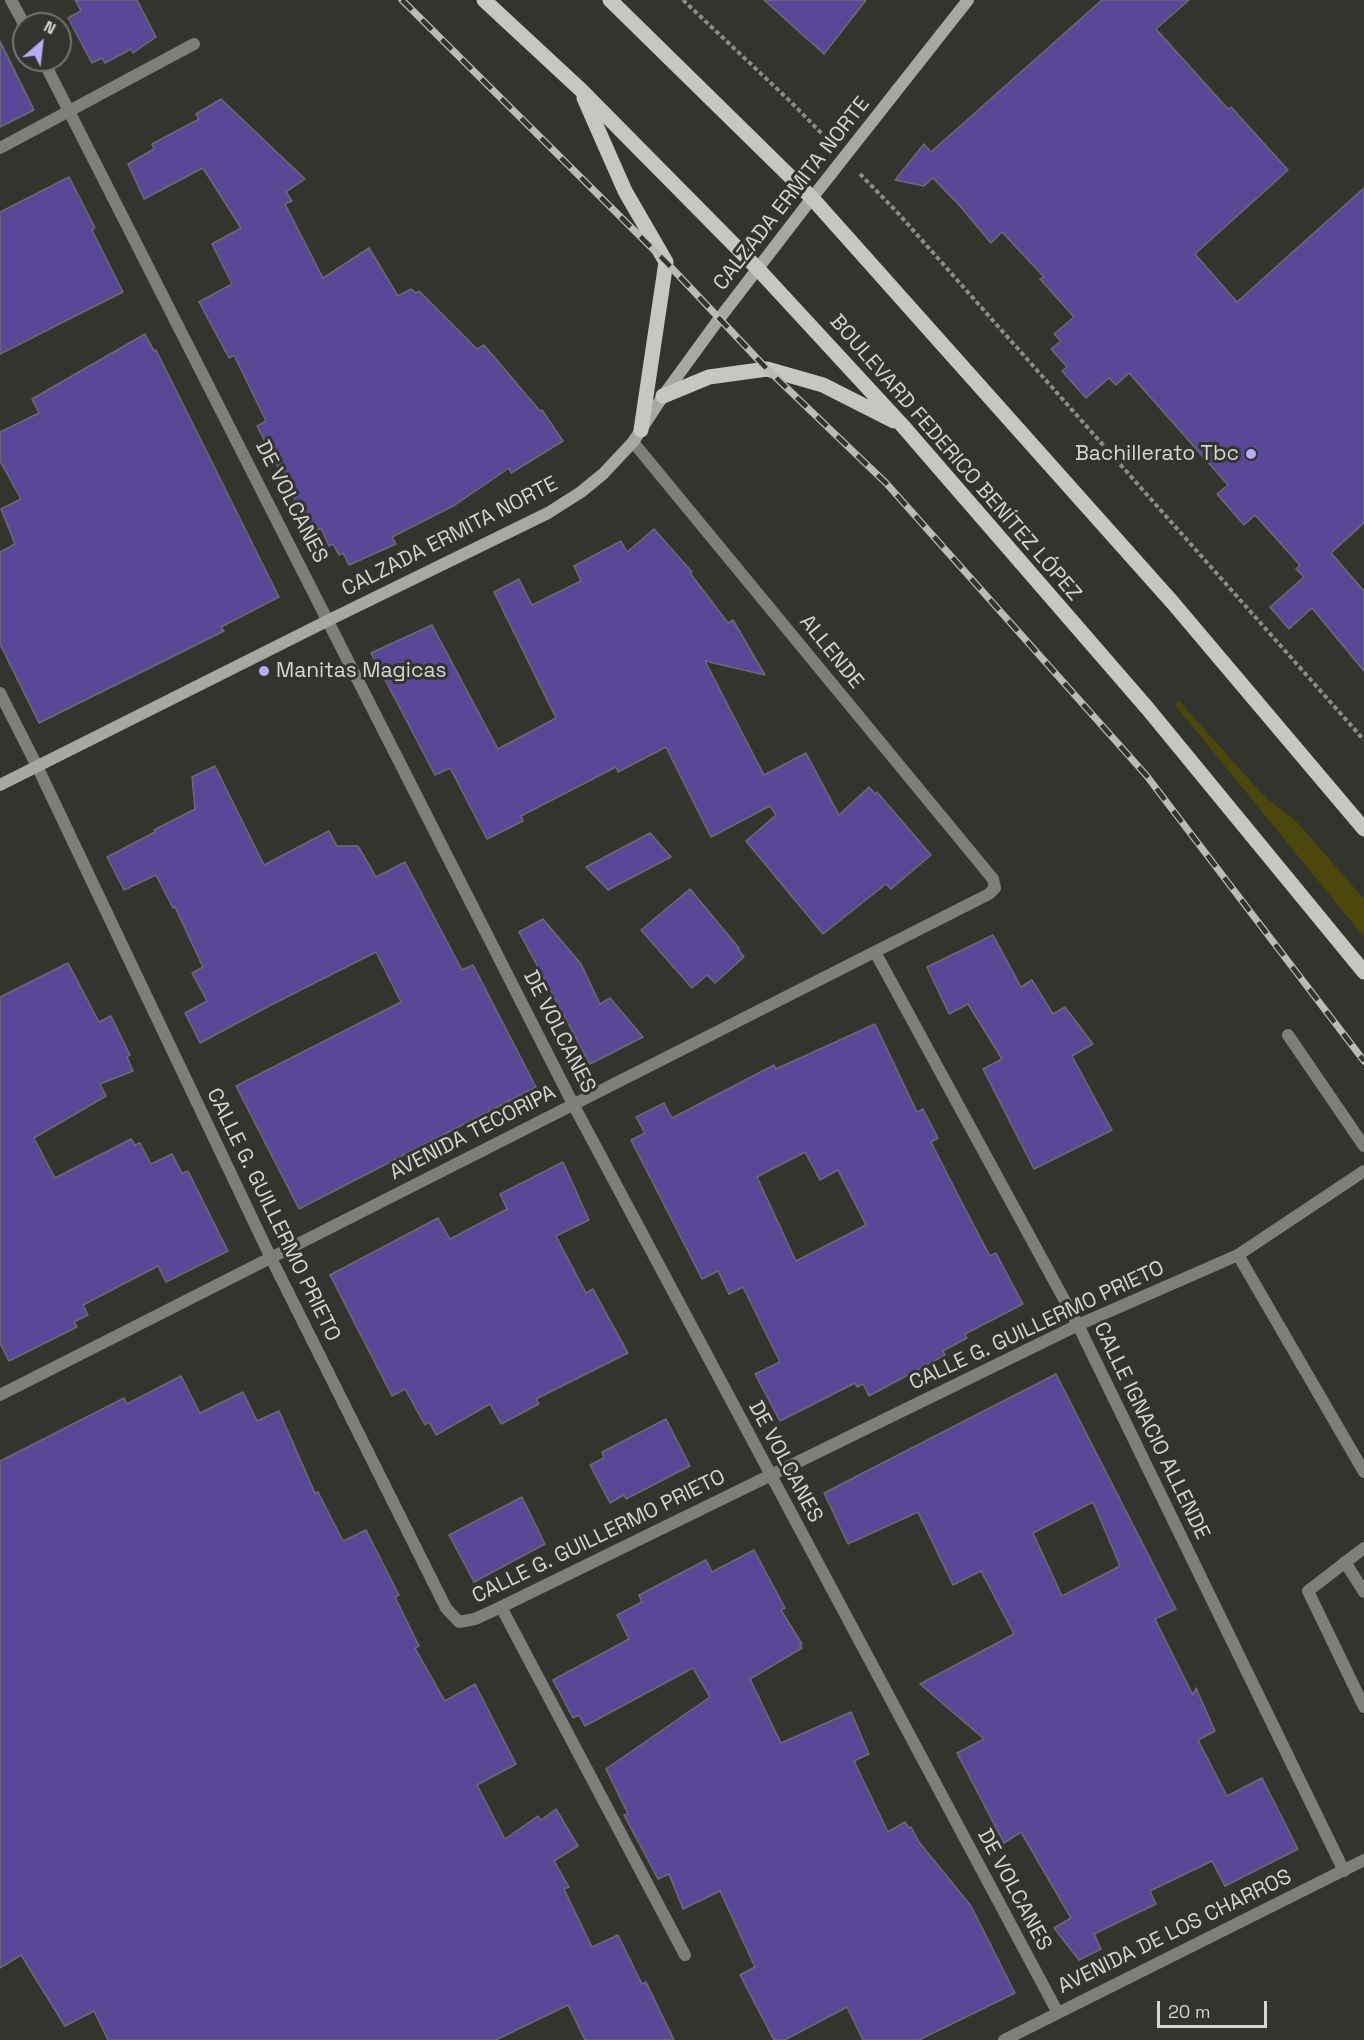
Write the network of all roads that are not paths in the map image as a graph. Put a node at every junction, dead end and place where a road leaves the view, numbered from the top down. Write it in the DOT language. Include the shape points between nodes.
graph roads {
  1 [pos="484,0"];
  2 [pos="610,0"];
  3 [pos="968,0"];
  4 [pos="194,44"];
  5 [pos="50,72"];
  6 [pos="581,90"];
  7 [pos="70,111"];
  8 [pos="0,148"];
  9 [pos="812,198"];
  10 [pos="758,269"];
  11 [pos="663,396"];
  12 [pos="902,425"];
  13 [pos="637,436"];
  14 [pos="329,620"];
  15 [pos="0,693"];
  16 [pos="37,766"];
  17 [pos="0,786"];
  18 [pos="1364,829"];
  19 [pos="995,888"];
  20 [pos="874,952"];
  21 [pos="1364,972"];
  22 [pos="1288,1035"];
  23 [pos="573,1104"];
  24 [pos="1364,1146"];
  25 [pos="1364,1171"];
  26 [pos="1238,1254"];
  27 [pos="270,1256"];
  28 [pos="1078,1325"];
  29 [pos="0,1395"];
  30 [pos="1364,1472"];
  31 [pos="770,1476"];
  32 [pos="1364,1548"];
  33 [pos="1345,1562"];
  34 [pos="1364,1592"];
  35 [pos="501,1607"];
  36 [pos="1364,1707"];
  37 [pos="1364,1860"];
  38 [pos="1344,1871"];
  39 [pos="685,1955"];
  40 [pos="1058,2013"];
  41 [pos="1004,2040"];
  1 -- 6 [label="main road, BOULEVARD FEDERICO BENÍTEZ LÓPEZ"];
  2 -- 9 [label="main road"];
  3 -- 9 [label="main road, CALZADA ERMITA NORTE"];
  4 -- 7 [label="street"];
  5 -- 7 [label="street, DE VOLCANES"];
  6 -- 10 [label="main road, BOULEVARD FEDERICO BENÍTEZ LÓPEZ"];
  6 -- 13 [label="main road" via="625,191 666,262"];
  7 -- 8 [label="street"];
  7 -- 14 [label="street, DE VOLCANES"];
  9 -- 10 [label="main road, CALZADA ERMITA NORTE"];
  9 -- 18 [label="main road" via="1173,603"];
  10 -- 11 [label="main road, CALZADA ERMITA NORTE"];
  10 -- 12 [label="main road, BOULEVARD FEDERICO BENÍTEZ LÓPEZ"];
  11 -- 12 [label="main road" via="709,377 767,369 823,385"];
  11 -- 13 [label="main road, CALZADA ERMITA NORTE"];
  12 -- 21 [label="main road, BOULEVARD FEDERICO BENÍTEZ LÓPEZ" via="1148,709"];
  13 -- 14 [label="main road, CALZADA ERMITA NORTE" via="603,474 548,513"];
  13 -- 19 [label="street, ALLENDE" via="993,879"];
  14 -- 16 [label="main road, CALZADA ERMITA NORTE"];
  14 -- 23 [label="street, DE VOLCANES"];
  15 -- 16 [label="street, CALLE G. GUILLERMO PRIETO"];
  16 -- 17 [label="main road, CALZADA ERMITA NORTE"];
  16 -- 27 [label="street, CALLE G. GUILLERMO PRIETO"];
  19 -- 20 [label="street, AVENIDA TECORIPA"];
  20 -- 23 [label="street, AVENIDA TECORIPA"];
  20 -- 28 [label="street, CALLE IGNACIO ALLENDE"];
  22 -- 24 [label="street"];
  23 -- 27 [label="street, AVENIDA TECORIPA"];
  23 -- 31 [label="street, DE VOLCANES"];
  25 -- 26 [label="street, CALLE G. GUILLERMO PRIETO"];
  26 -- 28 [label="street, CALLE G. GUILLERMO PRIETO"];
  26 -- 30 [label="street"];
  27 -- 29 [label="street, AVENIDA TECORIPA"];
  27 -- 35 [label="street, CALLE G. GUILLERMO PRIETO" via="446,1608 459,1622"];
  28 -- 31 [label="street, CALLE G. GUILLERMO PRIETO"];
  28 -- 38 [label="street, CALLE IGNACIO ALLENDE"];
  31 -- 35 [label="street, CALLE G. GUILLERMO PRIETO"];
  31 -- 40 [label="street, DE VOLCANES"];
  32 -- 33 [label="street"];
  33 -- 34 [label="street"];
  33 -- 36 [label="street" via="1308,1591"];
  35 -- 39 [label="street"];
  37 -- 38 [label="street, AVENIDA DE LOS CHARROS"];
  38 -- 40 [label="street, AVENIDA DE LOS CHARROS"];
  40 -- 41 [label="street, AVENIDA DE LOS CHARROS"];
}
